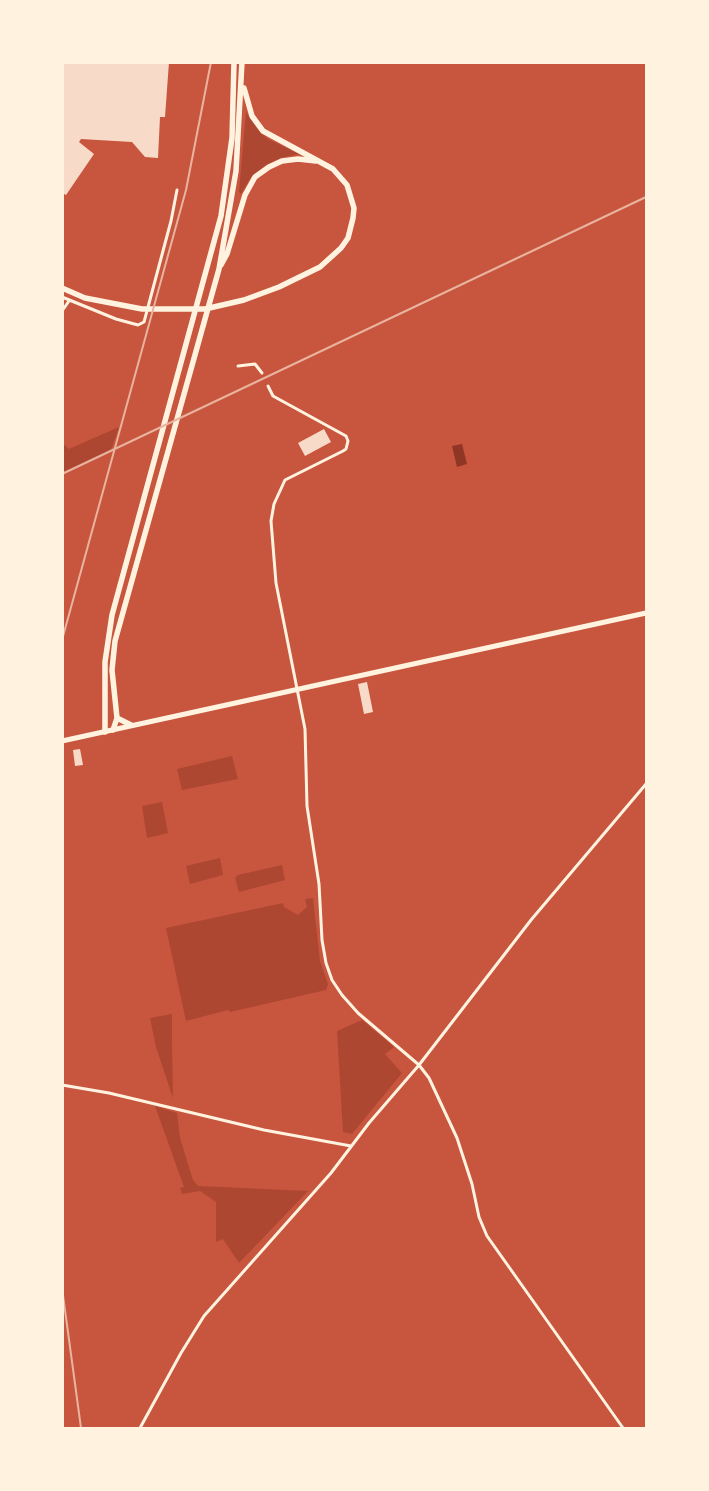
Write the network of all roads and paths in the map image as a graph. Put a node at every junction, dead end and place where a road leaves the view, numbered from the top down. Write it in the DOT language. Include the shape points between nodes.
graph roads {
  1 [pos="234,62"];
  2 [pos="242,62"];
  3 [pos="242,83"];
  4 [pos="320,162"];
  5 [pos="178,190"];
  6 [pos="219,269"];
  7 [pos="62,288"];
  8 [pos="62,297"];
  9 [pos="68,301"];
  10 [pos="62,311"];
  11 [pos="238,366"];
  12 [pos="262,373"];
  13 [pos="268,386"];
  14 [pos="646,613"];
  15 [pos="298,688"];
  16 [pos="117,718"];
  17 [pos="131,725"];
  18 [pos="113,730"];
  19 [pos="105,732"];
  20 [pos="62,741"];
  21 [pos="646,784"];
  22 [pos="419,1065"];
  23 [pos="62,1085"];
  24 [pos="352,1146"];
  25 [pos="140,1428"];
  26 [pos="622,1428"];
  1 -- 19 [label="highway" via="232,138 221,216 112,615 105,662"];
  2 -- 3 [label="highway"];
  3 -- 4 [label="highway" via="252,116 263,131"];
  3 -- 6 [label="highway" via="236,171"];
  4 -- 6 [label="highway" via="282,161 255,177 244,195 227,254"];
  4 -- 7 [label="highway" via="333,169 347,185 354,208 352,227 330,260 293,281 244,300 190,310 142,309 86,298"];
  5 -- 9 [label="street" via="144,322 138,325 116,319"];
  6 -- 16 [label="highway" via="117,629 112,670"];
  8 -- 9 [label="street"];
  9 -- 10 [label="street"];
  11 -- 12 [label="street" via="255,364"];
  13 -- 15 [label="street" via="273,396 346,436 348,441 343,451 284,480 272,512 276,583"];
  14 -- 15 [label="main road"];
  15 -- 17 [label="main road"];
  15 -- 22 [label="street" via="305,729 307,806 326,962 332,980 358,1013"];
  16 -- 17 [label="highway"];
  16 -- 18 [label="highway"];
  17 -- 18 [label="main road"];
  18 -- 19 [label="main road"];
  19 -- 20 [label="main road"];
  21 -- 22 [label="street" via="530,920"];
  22 -- 24 [label="street"];
  22 -- 26 [label="street" via="436,1091 457,1138 487,1236"];
  23 -- 24 [label="street"];
  24 -- 25 [label="street" via="204,1316"];
}
